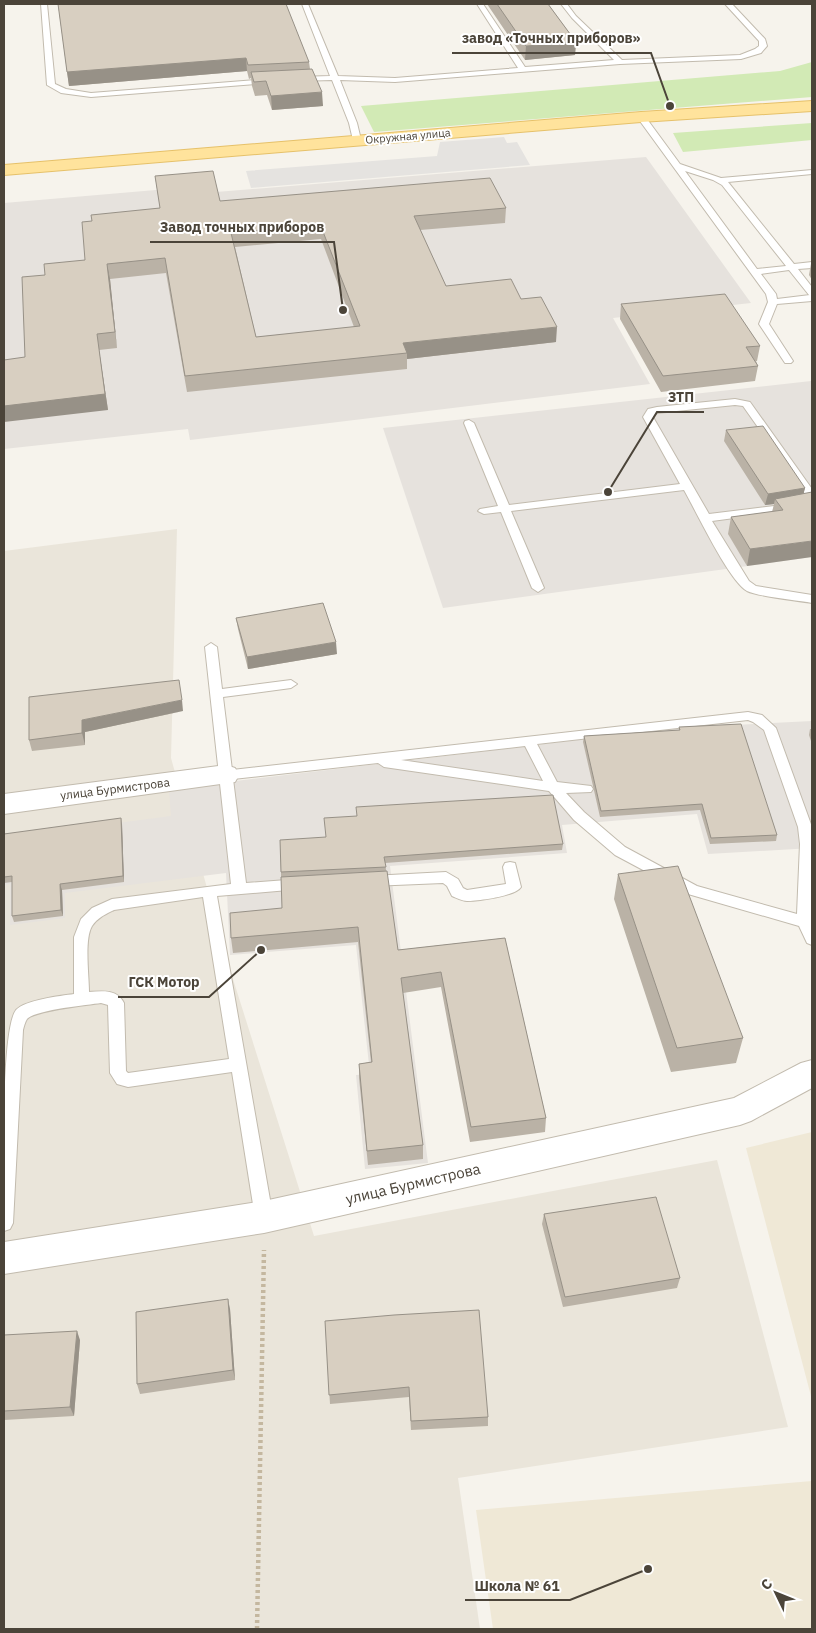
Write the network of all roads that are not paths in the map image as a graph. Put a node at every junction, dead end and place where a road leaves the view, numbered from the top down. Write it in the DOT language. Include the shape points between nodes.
graph roads {
  1 [pos="44,4"];
  2 [pos="305,4"];
  3 [pos="480,4"];
  4 [pos="564,4"];
  5 [pos="728,4"];
  6 [pos="620,62"];
  7 [pos="523,70"];
  8 [pos="334,78"];
  9 [pos="278,80"];
  10 [pos="287,80"];
  11 [pos="812,106"];
  12 [pos="640,117"];
  13 [pos="357,140"];
  14 [pos="675,165"];
  15 [pos="4,170"];
  16 [pos="812,172"];
  17 [pos="722,180"];
  18 [pos="812,265"];
  19 [pos="792,268"];
  20 [pos="755,272"];
  21 [pos="812,294"];
  22 [pos="812,298"];
  23 [pos="773,302"];
  24 [pos="788,361"];
  25 [pos="469,423"];
  26 [pos="687,486"];
  27 [pos="503,509"];
  28 [pos="484,511"];
  29 [pos="706,518"];
  30 [pos="538,588"];
  31 [pos="812,599"];
  32 [pos="211,647"];
  33 [pos="291,684"];
  34 [pos="216,694"];
  35 [pos="528,740"];
  36 [pos="364,759"];
  37 [pos="226,775"];
  38 [pos="553,787"];
  39 [pos="586,789"];
  40 [pos="4,804"];
  41 [pos="510,867"];
  42 [pos="354,882"];
  43 [pos="316,884"];
  44 [pos="239,888"];
  45 [pos="209,891"];
  46 [pos="804,922"];
  47 [pos="812,939"];
  48 [pos="82,1000"];
  49 [pos="238,1064"];
  50 [pos="812,1073"];
  51 [pos="264,1217"];
  52 [pos="4,1223"];
  53 [pos="4,1258"];
  1 -- 9 [label="lane" via="51,84 64,91 92,95"];
  2 -- 8 [label="lane"];
  3 -- 7 [label="lane"];
  4 -- 6 [label="lane"];
  5 -- 6 [label="lane" via="762,41 758,51 741,57"];
  6 -- 7 [label="lane"];
  7 -- 8 [label="lane" via="394,80"];
  8 -- 10 [label="lane"];
  8 -- 13 [label="lane"];
  11 -- 12 [label="main road, Окружная улица"];
  12 -- 13 [label="main road, Окружная улица"];
  12 -- 14 [label="lane"];
  13 -- 15 [label="main road, Окружная улица"];
  14 -- 17 [label="lane"];
  14 -- 20 [label="lane"];
  16 -- 17 [label="lane"];
  17 -- 19 [label="lane"];
  18 -- 19 [label="lane"];
  19 -- 20 [label="lane"];
  19 -- 21 [label="lane"];
  20 -- 23 [label="lane"];
  22 -- 23 [label="lane"];
  23 -- 24 [label="lane" via="764,324"];
  25 -- 27 [label="lane"];
  26 -- 27 [label="lane"];
  26 -- 29 [label="lane"];
  26 -- 29 [label="lane" via="649,414 656,410 735,402 749,407 810,494 811,499 802,506"];
  27 -- 28 [label="lane"];
  27 -- 30 [label="lane"];
  29 -- 31 [label="lane" via="745,584 760,591"];
  32 -- 34 [label="lane"];
  33 -- 34 [label="lane"];
  34 -- 37 [label="lane"];
  35 -- 36 [label="lane"];
  35 -- 38 [label="lane"];
  35 -- 46 [label="lane" via="748,716 765,723 770,728 805,827"];
  36 -- 37 [label="lane"];
  36 -- 38 [label="lane"];
  37 -- 40 [label="street, улица Бурмистрова"];
  37 -- 44 [label="lane"];
  38 -- 39 [label="lane"];
  38 -- 46 [label="lane" via="601,836 640,863 713,897"];
  41 -- 42 [label="lane" via="514,882 511,889 466,896 457,892 453,882 446,877"];
  43 -- 44 [label="lane"];
  44 -- 45 [label="lane"];
  45 -- 48 [label="lane" via="112,905 97,912 86,923 81,937"];
  45 -- 49 [label="lane"];
  46 -- 47 [label="lane"];
  48 -- 49 [label="lane" via="106,997 116,1003 118,1073 123,1079"];
  48 -- 52 [label="lane" via="34,1008 23,1013 18,1020"];
  49 -- 51 [label="lane"];
  50 -- 51 [label="street, улица Бурмистрова" via="740,1111"];
  51 -- 53 [label="street, улица Бурмистрова"];
}
